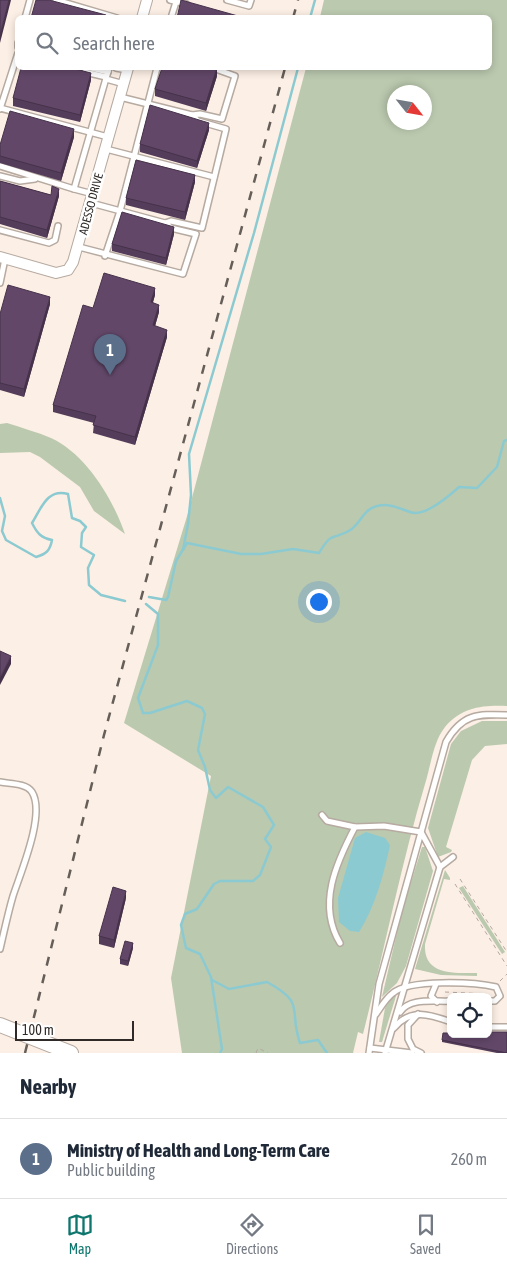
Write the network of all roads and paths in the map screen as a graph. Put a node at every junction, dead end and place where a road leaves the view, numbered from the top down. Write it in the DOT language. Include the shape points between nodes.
graph roads {
  1 [pos="30,0"];
  2 [pos="56,0"];
  3 [pos="147,0"];
  4 [pos="227,0"];
  5 [pos="251,0"];
  6 [pos="173,1"];
  7 [pos="192,6"];
  8 [pos="26,15"];
  9 [pos="107,15"];
  10 [pos="143,15"];
  11 [pos="171,15"];
  12 [pos="15,62"];
  13 [pos="79,70"];
  14 [pos="128,70"];
  15 [pos="156,70"];
  16 [pos="218,70"];
  17 [pos="107,74"];
  18 [pos="124,84"];
  19 [pos="120,96"];
  20 [pos="148,102"];
  21 [pos="0,109"];
  22 [pos="192,114"];
  23 [pos="91,133"];
  24 [pos="109,138"];
  25 [pos="106,149"];
  26 [pos="133,156"];
  27 [pos="0,166"];
  28 [pos="0,176"];
  29 [pos="214,177"];
  30 [pos="36,179"];
  31 [pos="74,189"];
  32 [pos="92,199"];
  33 [pos="120,211"];
  34 [pos="165,223"];
  35 [pos="58,226"];
  36 [pos="0,230"];
  37 [pos="79,247"];
  38 [pos="105,256"];
  39 [pos="2,258"];
  40 [pos="0,283"];
  41 [pos="507,715"];
  42 [pos="0,782"];
  43 [pos="322,816"];
  44 [pos="355,827"];
  45 [pos="421,832"];
  46 [pos="454,857"];
  47 [pos="440,866"];
  48 [pos="460,878"];
  49 [pos="455,884"];
  50 [pos="340,943"];
  51 [pos="0,949"];
  52 [pos="507,952"];
  53 [pos="507,966"];
  54 [pos="507,974"];
  55 [pos="500,981"];
  56 [pos="436,984"];
  57 [pos="406,986"];
  58 [pos="445,992"];
  59 [pos="487,993"];
  60 [pos="492,1001"];
  61 [pos="436,1002"];
  62 [pos="447,1002"];
  63 [pos="418,1014"];
  64 [pos="374,1016"];
  65 [pos="396,1016"];
  66 [pos="447,1021"];
  67 [pos="0,1025"];
  68 [pos="492,1027"];
  69 [pos="507,1027"];
  70 [pos="392,1031"];
  71 [pos="369,1051"];
  72 [pos="386,1052"];
  73 [pos="71,1053"];
  74 [pos="256,1053"];
  75 [pos="268,1053"];
  76 [pos="412,1053"];
  77 [pos="421,1053"];
  1 -- 8 [label="lane"];
  2 -- 9 [label="lane"];
  3 -- 10 [label="street"];
  4 -- 5 [label="lane" via="249,6"];
  6 -- 7 [label="lane"];
  6 -- 11 [label="lane"];
  12 -- 21 [label="lane"];
  13 -- 17 [label="lane"];
  14 -- 18 [label="street, ADESSO DRIVE"];
  15 -- 20 [label="lane"];
  16 -- 22 [label="lane" via="235,76 222,119"];
  17 -- 18 [label="lane"];
  17 -- 23 [label="lane"];
  18 -- 19 [label="street, ADESSO DRIVE"];
  19 -- 20 [label="lane"];
  19 -- 24 [label="street, ADESSO DRIVE"];
  20 -- 22 [label="lane"];
  20 -- 26 [label="lane"];
  21 -- 23 [label="lane"];
  22 -- 29 [label="lane" via="198,121 226,129"];
  23 -- 24 [label="lane"];
  23 -- 31 [label="lane"];
  24 -- 25 [label="street, ADESSO DRIVE"];
  25 -- 26 [label="lane"];
  25 -- 32 [label="street, ADESSO DRIVE"];
  26 -- 29 [label="lane"];
  26 -- 33 [label="lane"];
  27 -- 30 [label="lane"];
  28 -- 30 [label="lane" via="20,181"];
  29 -- 34 [label="lane" via="202,228 172,220"];
  30 -- 31 [label="lane"];
  31 -- 32 [label="lane"];
  32 -- 33 [label="lane"];
  32 -- 37 [label="street, ADESSO DRIVE"];
  33 -- 34 [label="lane"];
  33 -- 38 [label="lane"];
  34 -- 38 [label="lane" via="171,228 196,234 183,274"];
  35 -- 36 [label="lane" via="55,240 49,243"];
  37 -- 38 [label="lane"];
  37 -- 39 [label="street, ADESSO DRIVE" via="73,262 63,273"];
  39 -- 40 [label="lane"];
  41 -- 45 [label="lane" via="474,715 453,730 446,742"];
  42 -- 51 [label="lane" via="27,787 33,793 35,808 34,832 12,898"];
  43 -- 44 [label="lane" via="327,821"];
  44 -- 45 [label="lane" via="384,826"];
  44 -- 50 [label="lane" via="329,890 328,912 333,932"];
  45 -- 47 [label="lane"];
  45 -- 64 [label="lane" via="382,974"];
  46 -- 47 [label="lane"];
  47 -- 57 [label="lane"];
  48 -- 52 [label="path"];
  49 -- 53 [label="path"];
  54 -- 55 [label="path"];
  56 -- 57 [label="lane"];
  56 -- 60 [label="lane" via="496,987 500,996"];
  56 -- 61 [label="lane" via="431,996"];
  57 -- 64 [label="lane" via="393,992"];
  57 -- 65 [label="lane"];
  58 -- 59 [label="path"];
  61 -- 62 [label="lane"];
  61 -- 65 [label="lane" via="414,1002 404,1006"];
  63 -- 66 [label="lane"];
  63 -- 70 [label="lane" via="400,1020"];
  63 -- 77 [label="lane" via="408,1025 408,1039 413,1049"];
  64 -- 71 [label="lane"];
  65 -- 70 [label="lane"];
  67 -- 73 [label="main road"];
  68 -- 69 [label="lane"];
  70 -- 72 [label="lane"];
  71 -- 72 [label="lane"];
  72 -- 76 [label="lane"];
  74 -- 75 [label="path" via="258,1048"];
}
